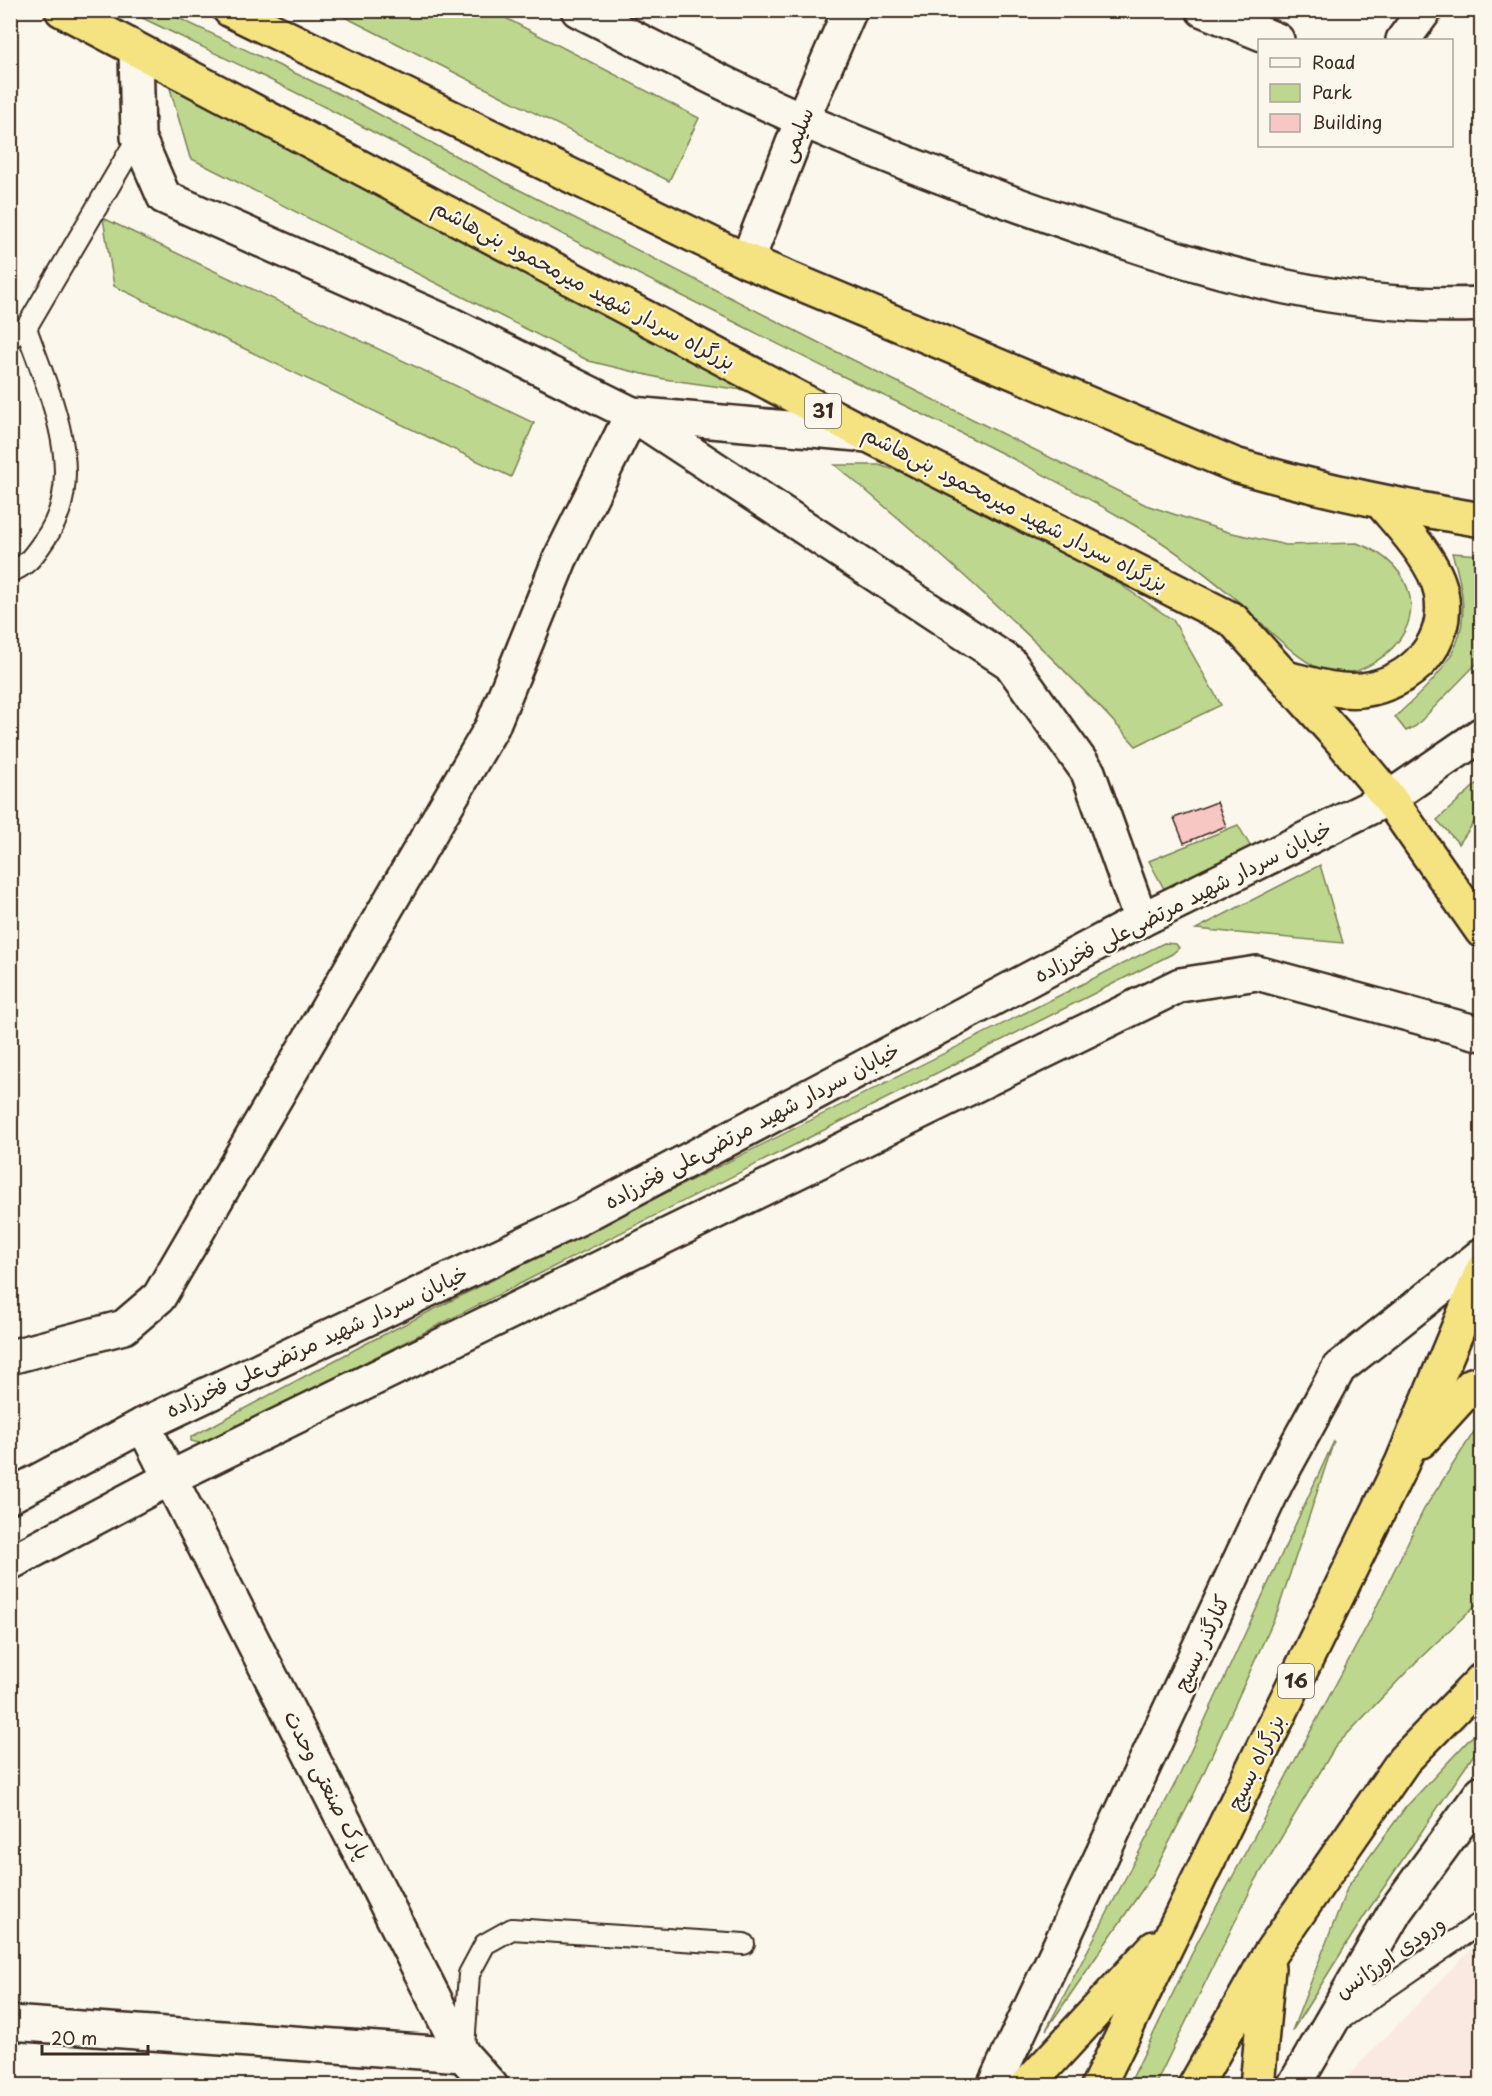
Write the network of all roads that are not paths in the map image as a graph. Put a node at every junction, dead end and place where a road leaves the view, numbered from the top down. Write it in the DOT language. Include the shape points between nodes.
graph roads {
  1 [pos="63,10"];
  2 [pos="230,10"];
  3 [pos="578,10"];
  4 [pos="849,10"];
  5 [pos="1203,10"];
  6 [pos="1425,10"];
  7 [pos="1275,39"];
  8 [pos="1404,39"];
  9 [pos="136,50"];
  10 [pos="802,120"];
  11 [pos="138,137"];
  12 [pos="747,261"];
  13 [pos="1482,304"];
  14 [pos="19,333"];
  15 [pos="632,414"];
  16 [pos="868,435"];
  17 [pos="1381,502"];
  18 [pos="1482,520"];
  19 [pos="10,572"];
  20 [pos="1286,678"];
  21 [pos="1482,734"];
  22 [pos="1389,798"];
  23 [pos="1141,920"];
  24 [pos="1482,931"];
  25 [pos="1482,1034"];
  26 [pos="1482,1255"];
  27 [pos="1482,1271"];
  28 [pos="10,1357"];
  29 [pos="1482,1382"];
  30 [pos="143,1425"];
  31 [pos="1402,1463"];
  32 [pos="172,1478"];
  33 [pos="10,1496"];
  34 [pos="10,1563"];
  35 [pos="1482,1680"];
  36 [pos="1482,1792"];
  37 [pos="1482,1922"];
  38 [pos="1178,1923"];
  39 [pos="744,1944"];
  40 [pos="1269,1955"];
  41 [pos="10,2023"];
  42 [pos="1325,2031"];
  43 [pos="463,2055"];
  44 [pos="491,2085"];
  45 [pos="994,2085"];
  46 [pos="1027,2085"];
  47 [pos="1098,2085"];
  48 [pos="1195,2085"];
  49 [pos="1257,2085"];
  50 [pos="1294,2085"];
  1 -- 9 [label="highway, بزرگراه سردار شهید میرمحمود بنی‌هاشم / 31"];
  2 -- 12 [label="highway"];
  3 -- 10 [label="street"];
  4 -- 10 [label="street, سلیمی"];
  5 -- 7 [label="street"];
  6 -- 8 [label="street"];
  9 -- 11 [label="street"];
  9 -- 16 [label="highway, بزرگراه سردار شهید میرمحمود بنی‌هاشم / 31"];
  10 -- 12 [label="street, سلیمی"];
  10 -- 13 [label="street" via="1026,209 1194,266 1271,285 1376,301"];
  11 -- 14 [label="lane"];
  11 -- 15 [label="street" via="164,197 435,317"];
  12 -- 17 [label="highway" via="1235,465"];
  14 -- 19 [label="lane" via="59,423 67,482 55,527 25,567"];
  15 -- 16 [label="street"];
  15 -- 23 [label="street" via="1010,663 1088,772"];
  15 -- 28 [label="street" via="560,559 492,727 159,1297 124,1328"];
  16 -- 20 [label="highway, بزرگراه سردار شهید میرمحمود بنی‌هاشم / 31" via="1233,620"];
  17 -- 18 [label="highway"];
  17 -- 20 [label="highway" via="1410,536 1441,592 1442,619 1434,642 1410,672 1397,680 1361,690 1328,688"];
  20 -- 22 [label="highway, بزرگراه سردار شهید میرمحمود بنی‌هاشم / 31"];
  21 -- 22 [label="street, خیابان سردار شهید مرتضی‌علی فخرزاده"];
  22 -- 23 [label="street, خیابان سردار شهید مرتضی‌علی فخرزاده"];
  22 -- 24 [label="highway, بزرگراه سردار شهید میرمحمود بنی‌هاشم / 31"];
  23 -- 30 [label="street, خیابان سردار شهید مرتضی‌علی فخرزاده" via="579,1218"];
  25 -- 32 [label="street" via="1257,973 1180,985"];
  26 -- 45 [label="street, کنارگذر بسیج" via="1339,1368 1277,1481"];
  27 -- 31 [label="highway, بزرگراه بسیج / 16"];
  29 -- 31 [label="highway" via="1472,1385 1452,1405"];
  30 -- 32 [label="street, پارک صنعتی وحدت"];
  30 -- 33 [label="street, خیابان سردار شهید مرتضی‌علی فخرزاده"];
  31 -- 38 [label="highway, بزرگراه بسیج / 16"];
  32 -- 34 [label="street"];
  32 -- 43 [label="street, پارک صنعتی وحدت"];
  35 -- 40 [label="highway" via="1404,1760"];
  36 -- 42 [label="street" via="1396,1910"];
  37 -- 42 [label="lane, ورودی اورژانس"];
  38 -- 46 [label="highway"];
  38 -- 47 [label="highway, بزرگراه بسیج / 16"];
  39 -- 43 [label="lane" via="512,1929 485,1944 469,1974"];
  40 -- 48 [label="highway"];
  40 -- 49 [label="highway"];
  41 -- 43 [label="street"];
  42 -- 50 [label="street"];
  43 -- 44 [label="street, پارک صنعتی وحدت"];
}
